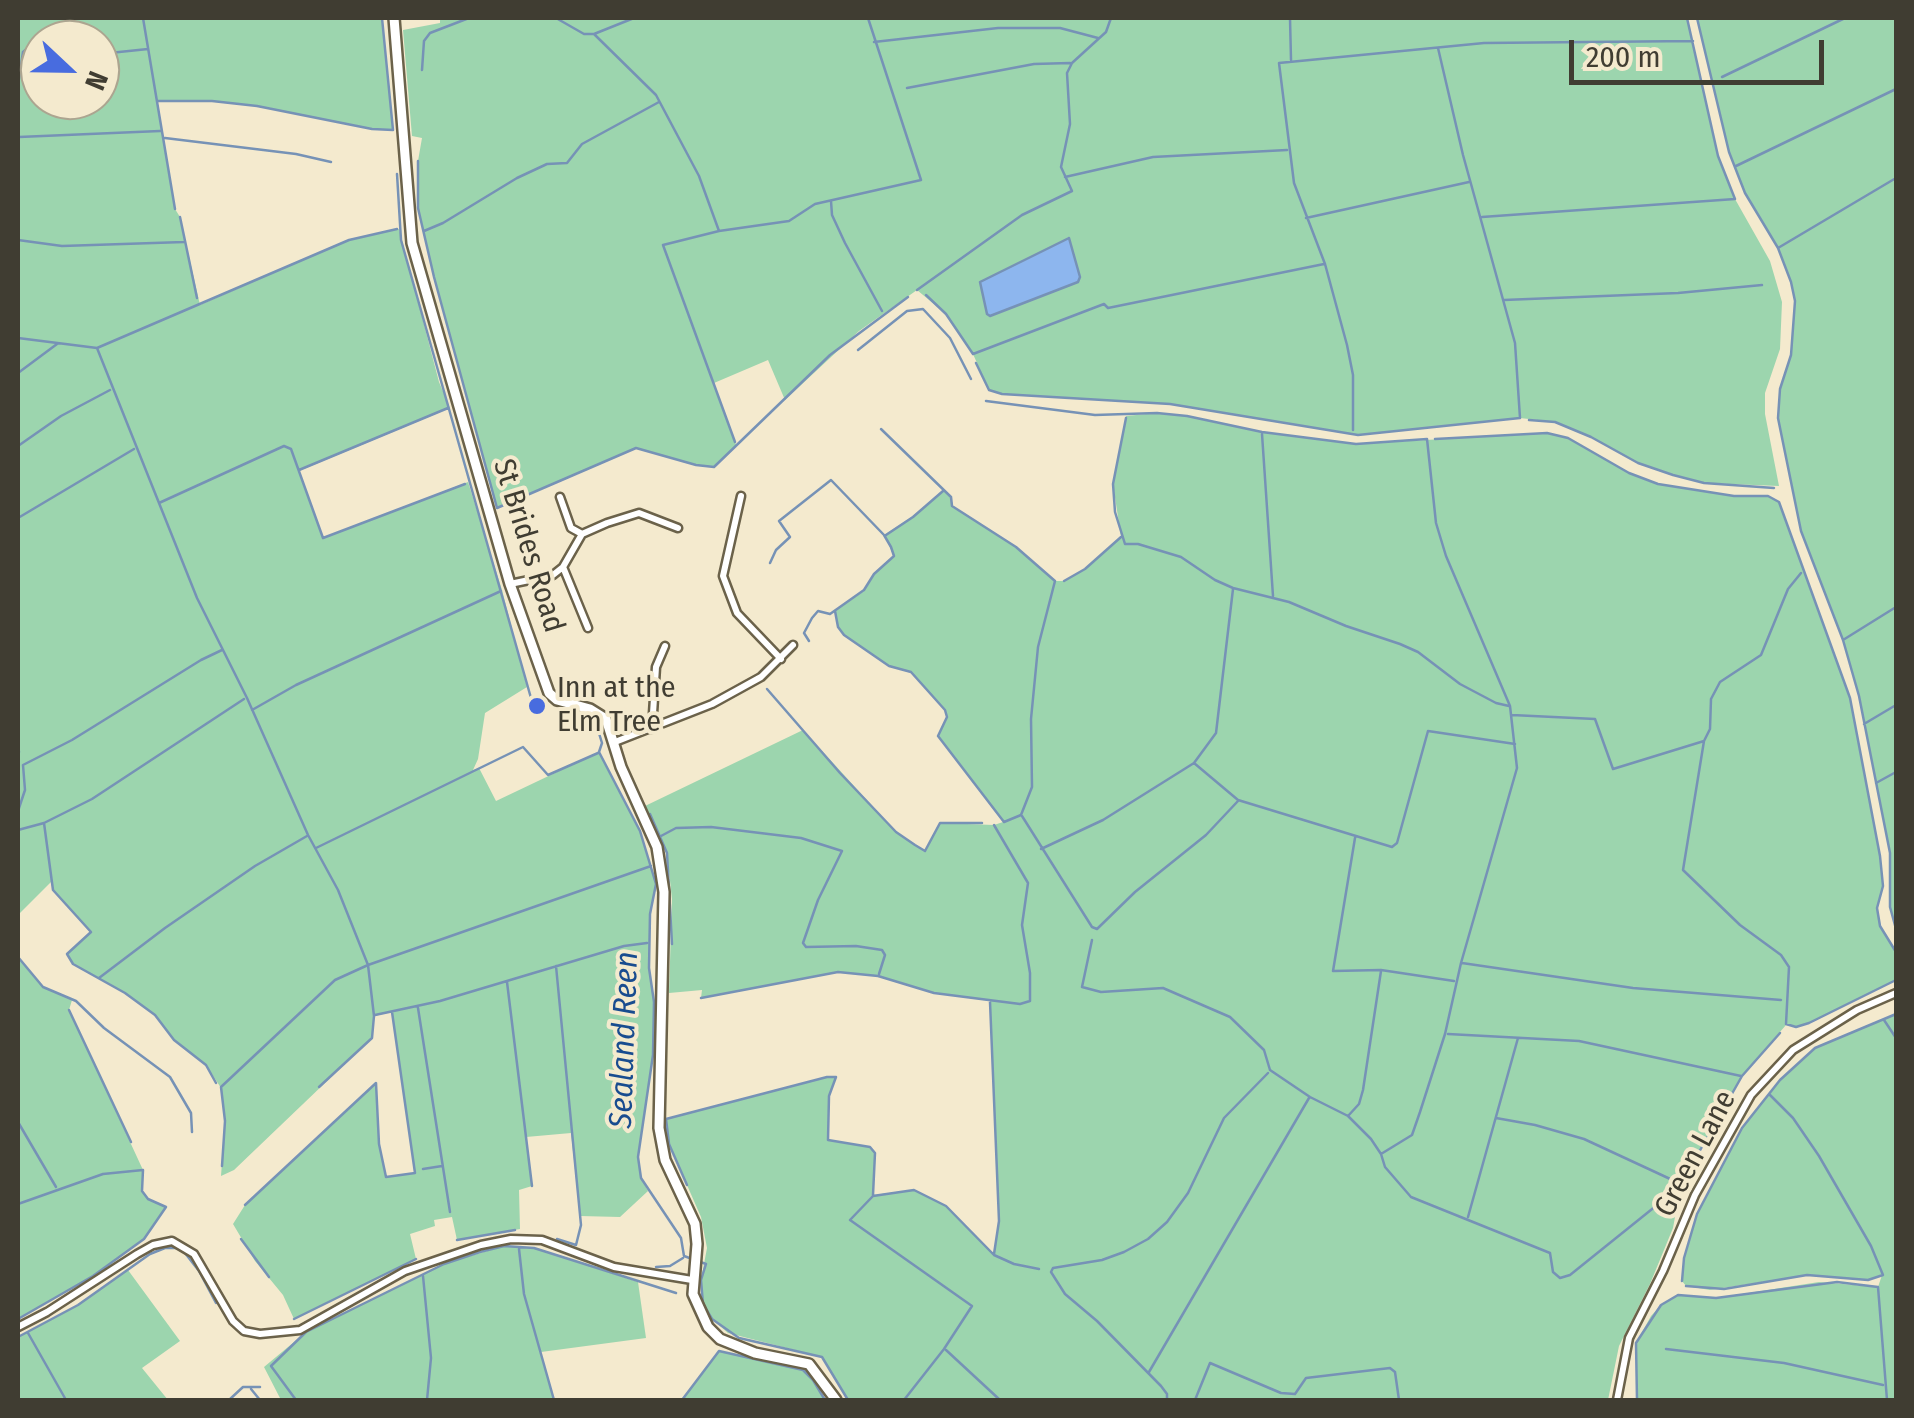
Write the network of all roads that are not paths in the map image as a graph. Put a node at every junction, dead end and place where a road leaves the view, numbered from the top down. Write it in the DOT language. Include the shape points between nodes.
graph roads {
  1 [pos="394,18"];
  2 [pos="741,496"];
  3 [pos="560,497"];
  4 [pos="678,528"];
  5 [pos="582,534"];
  6 [pos="563,567"];
  7 [pos="510,584"];
  8 [pos="588,628"];
  9 [pos="794,645"];
  10 [pos="665,646"];
  11 [pos="781,659"];
  12 [pos="652,729"];
  13 [pos="615,742"];
  14 [pos="1896,993"];
  15 [pos="692,1280"];
  16 [pos="18,1327"];
  17 [pos="836,1400"];
  18 [pos="1618,1400"];
  1 -- 7 [label="main road, St Brides Road" via="412,243"];
  2 -- 11 [label="street" via="723,576 737,613"];
  3 -- 5 [label="street" via="572,528"];
  4 -- 5 [label="street" via="639,513"];
  5 -- 6 [label="street"];
  6 -- 7 [label="street" via="553,576"];
  6 -- 8 [label="street"];
  7 -- 13 [label="main road, St Brides Road" via="550,692 600,714"];
  9 -- 11 [label="street"];
  10 -- 12 [label="street" via="656,667"];
  11 -- 12 [label="street" via="712,704"];
  12 -- 13 [label="street"];
  13 -- 15 [label="main road, St Brides Road" via="662,870 659,1128 665,1160 695,1224"];
  14 -- 18 [label="street, Green Lane" via="1793,1050 1751,1095 1629,1338"];
  15 -- 16 [label="street" via="614,1267 542,1240 511,1239 404,1271 300,1330 260,1334 233,1321 194,1254 172,1241 153,1245"];
  15 -- 17 [label="main road" via="699,1312 720,1339 809,1364"];
}
